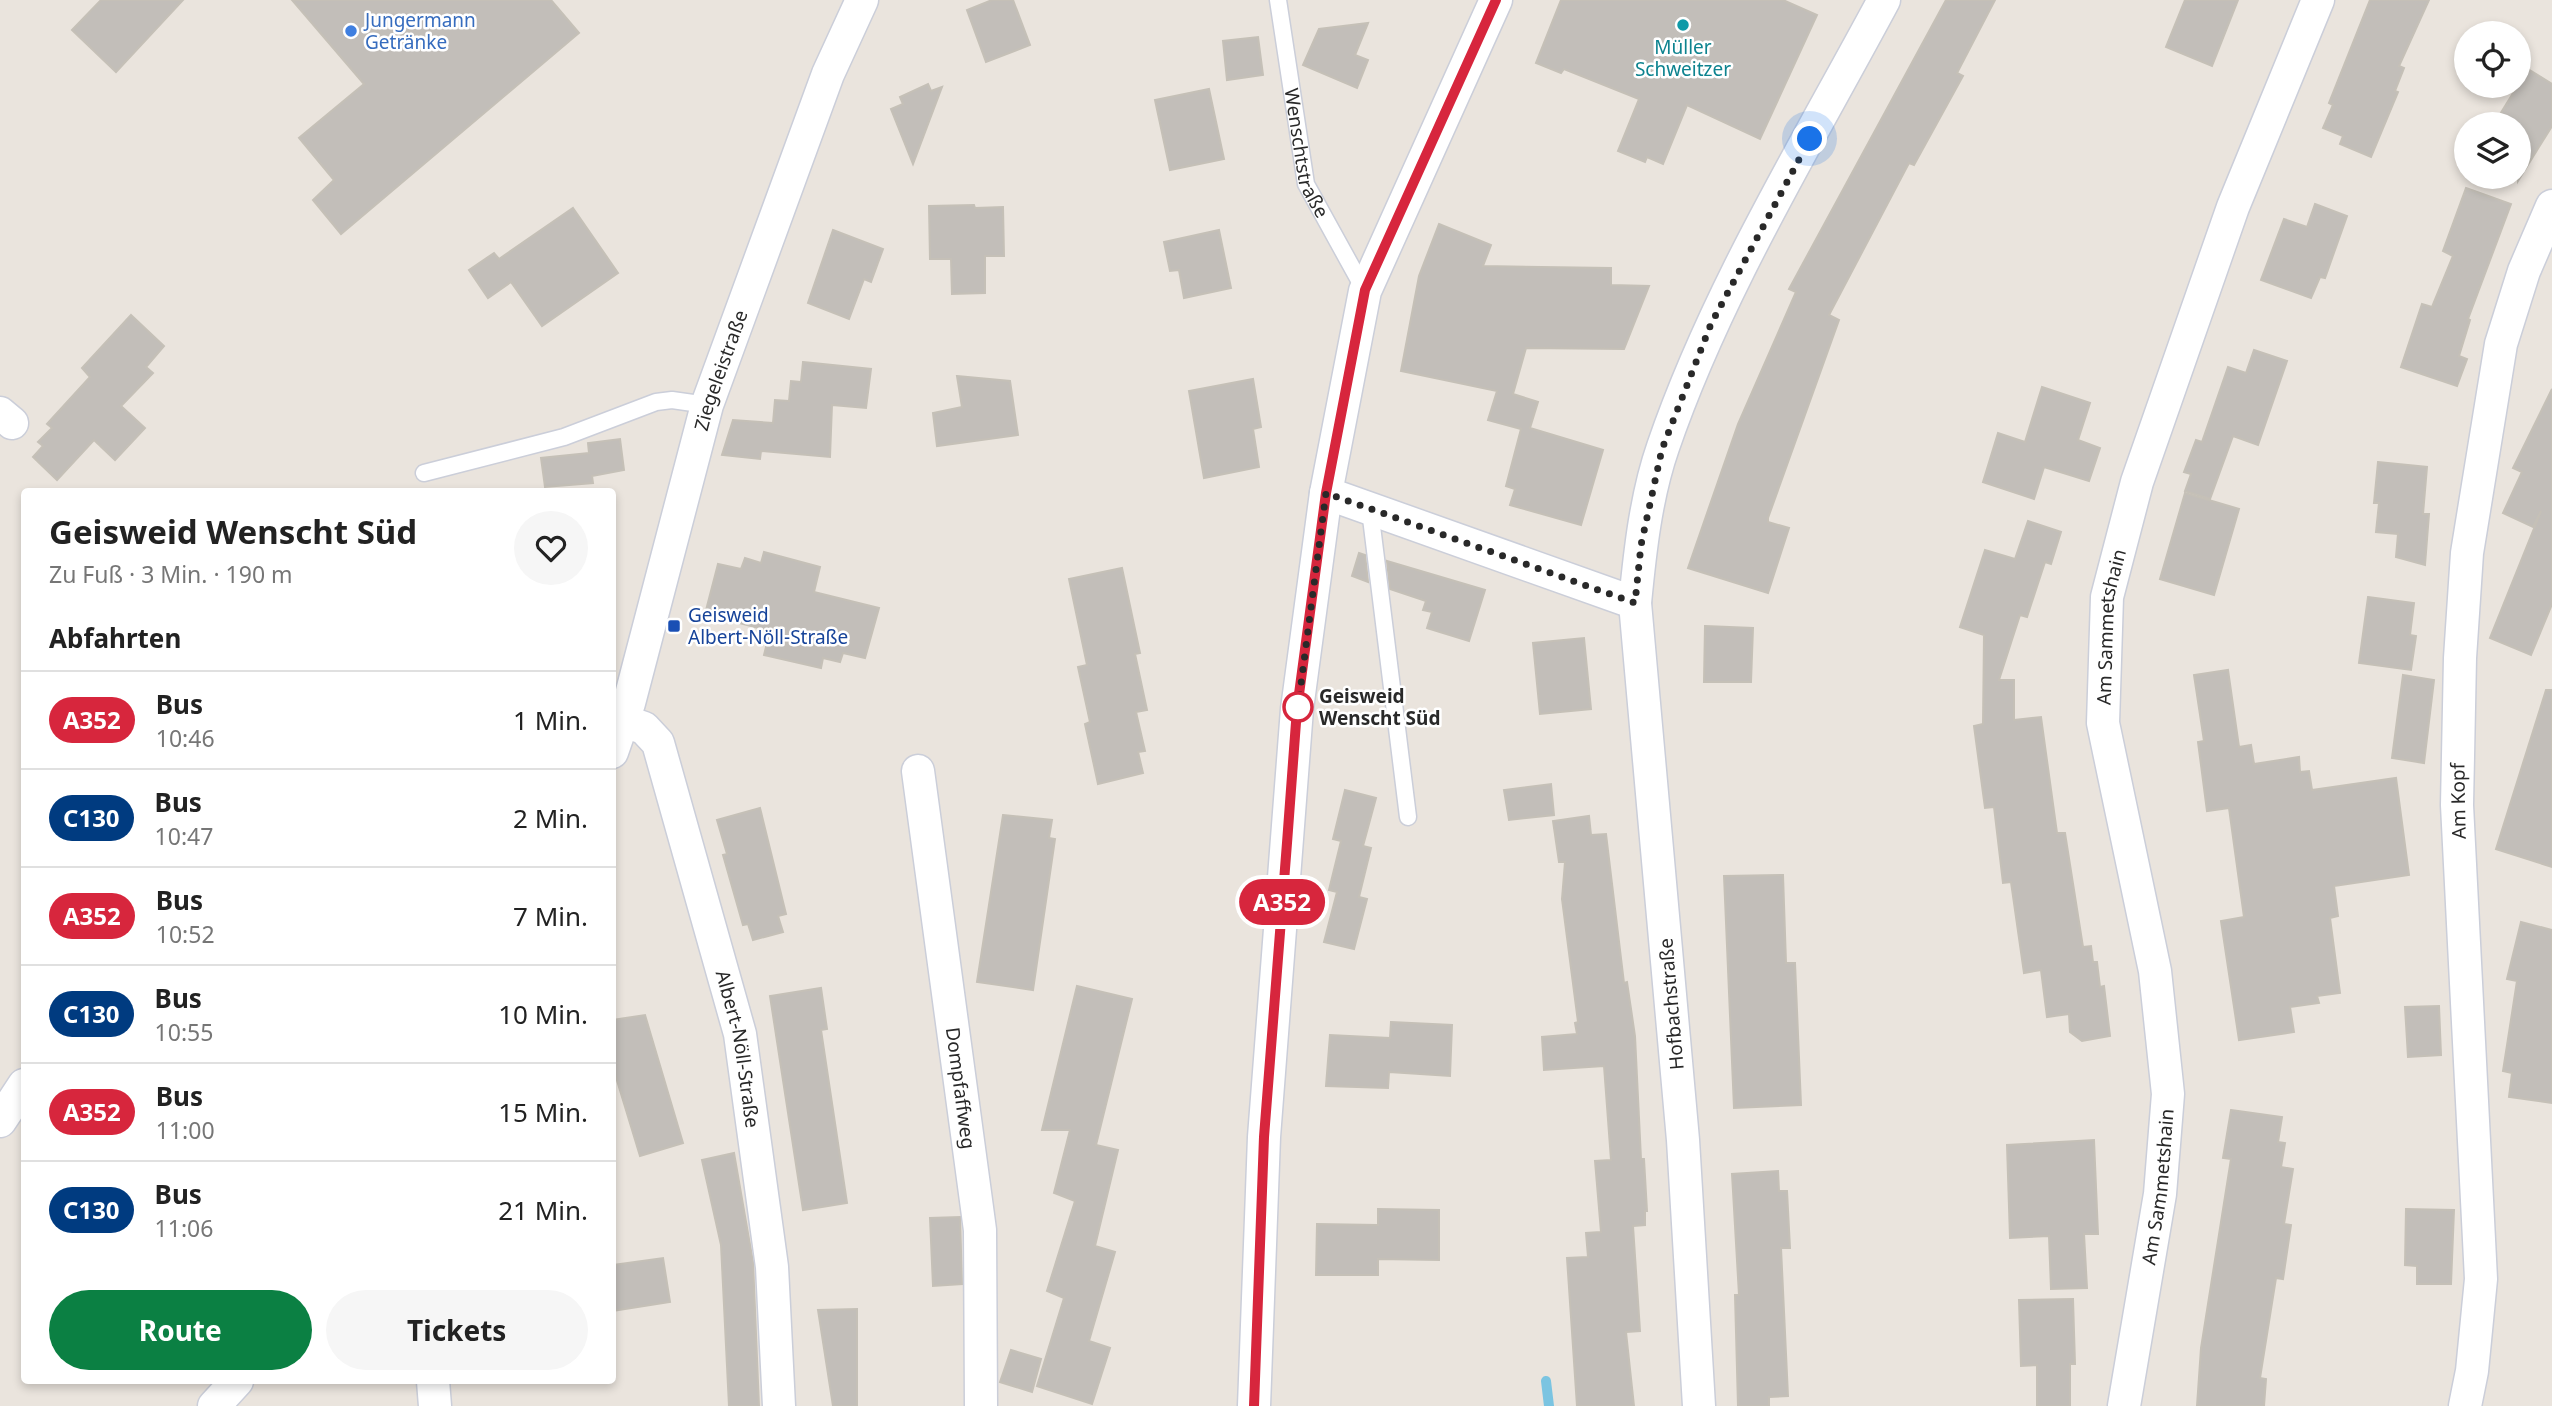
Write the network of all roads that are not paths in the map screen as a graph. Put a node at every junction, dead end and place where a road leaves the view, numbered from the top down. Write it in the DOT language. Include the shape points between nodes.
graph roads {
  1 [pos="862,0"];
  2 [pos="1496,0"];
  3 [pos="1884,0"];
  4 [pos="2318,0"];
  5 [pos="1278,1"];
  6 [pos="2552,206"];
  7 [pos="1365,290"];
  8 [pos="707,405"];
  9 [pos="424,473"];
  10 [pos="1326,493"];
  11 [pos="1370,510"];
  12 [pos="1635,603"];
  13 [pos="618,718"];
  14 [pos="918,771"];
  15 [pos="1408,817"];
  16 [pos="21,1090"];
  17 [pos="0,1121"];
  18 [pos="234,1384"];
  19 [pos="433,1384"];
  20 [pos="214,1406"];
  21 [pos="435,1406"];
  22 [pos="779,1406"];
  23 [pos="981,1406"];
  24 [pos="1254,1406"];
  25 [pos="1699,1406"];
  26 [pos="2124,1406"];
  27 [pos="2465,1406"];
  1 -- 8 [label="street, Ziegeleistraße" via="828,74"];
  2 -- 7 [label="street"];
  3 -- 12 [label="street, Hofbachstraße" via="1711,324 1662,449 1641,545"];
  4 -- 26 [label="street, Am Sammetshain" via="2233,207 2137,482 2107,597 2103,723 2155,971 2168,1094 2160,1194"];
  5 -- 7 [label="lane, Wenschtstraße" via="1306,184"];
  6 -- 27 [label="street, Am Kopf" via="2524,271 2501,344 2466,553 2457,805 2481,1279"];
  7 -- 10 [label="street"];
  8 -- 9 [label="lane" via="656,402 564,436"];
  8 -- 13 [label="street, Ziegeleistraße"];
  10 -- 11 [label="street"];
  10 -- 24 [label="street" via="1294,750 1264,1137"];
  11 -- 12 [label="street"];
  11 -- 15 [label="lane"];
  12 -- 25 [label="street, Hofbachstraße" via="1683,1140"];
  13 -- 22 [label="street, Albert-Nöll-Straße" via="644,728 658,743 740,1034 772,1267"];
  14 -- 23 [label="street, Dompfaffweg" via="980,1230"];
  16 -- 17 [label="street"];
  18 -- 20 [label="street"];
  19 -- 21 [label="street"];
}
